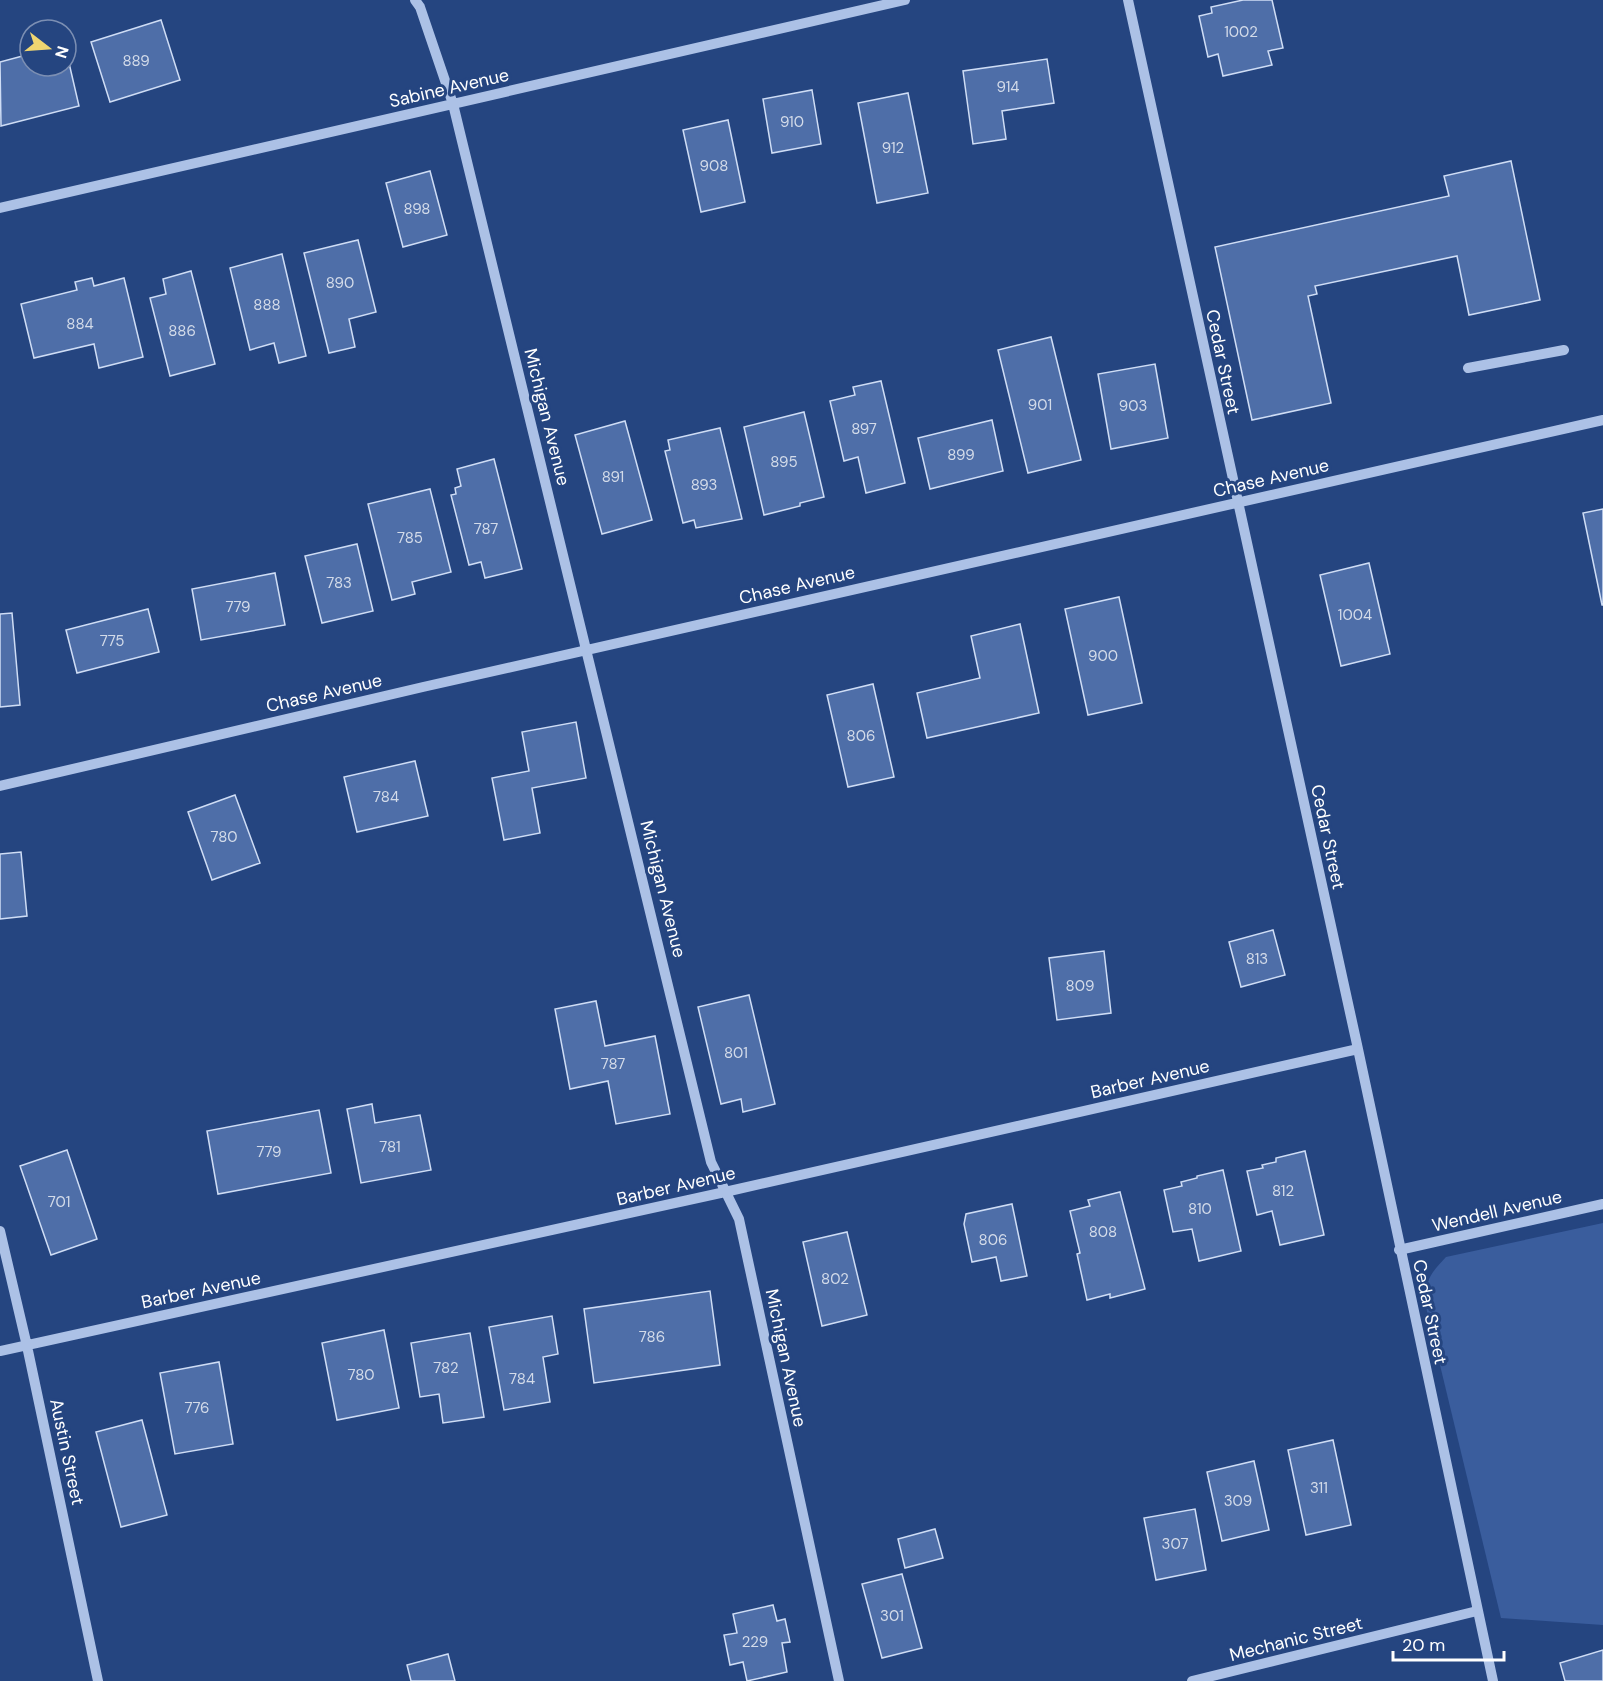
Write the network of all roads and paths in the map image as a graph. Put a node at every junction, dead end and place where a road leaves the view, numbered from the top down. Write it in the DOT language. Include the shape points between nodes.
graph roads {
  1 [pos="415,0"];
  2 [pos="906,0"];
  3 [pos="1128,0"];
  4 [pos="453,104"];
  5 [pos="0,208"];
  6 [pos="1564,350"];
  7 [pos="1468,368"];
  8 [pos="1603,420"];
  9 [pos="1237,502"];
  10 [pos="588,649"];
  11 [pos="0,786"];
  12 [pos="1358,1049"];
  13 [pos="725,1192"];
  14 [pos="1603,1204"];
  15 [pos="0,1231"];
  16 [pos="1399,1250"];
  17 [pos="27,1346"];
  18 [pos="0,1352"];
  19 [pos="1477,1611"];
  20 [pos="98,1681"];
  21 [pos="839,1681"];
  22 [pos="1192,1681"];
  23 [pos="1493,1681"];
  1 -- 4 [label="street, Michigan Avenue"];
  2 -- 4 [label="street, Sabine Avenue"];
  3 -- 9 [label="street, Cedar Street"];
  4 -- 5 [label="street, Sabine Avenue"];
  4 -- 10 [label="street, Michigan Avenue"];
  6 -- 7 [label="street"];
  8 -- 9 [label="street, Chase Avenue"];
  9 -- 10 [label="street, Chase Avenue"];
  9 -- 12 [label="street, Cedar Street"];
  10 -- 11 [label="street, Chase Avenue"];
  10 -- 13 [label="street, Michigan Avenue" via="711,1162"];
  12 -- 13 [label="street, Barber Avenue"];
  12 -- 16 [label="street, Cedar Street"];
  13 -- 17 [label="street, Barber Avenue"];
  13 -- 21 [label="street, Michigan Avenue" via="739,1219"];
  14 -- 16 [label="street, Wendell Avenue"];
  15 -- 17 [label="street, Austin Street"];
  16 -- 19 [label="street, Cedar Street"];
  17 -- 18 [label="street, Barber Avenue"];
  17 -- 20 [label="street, Austin Street"];
  19 -- 22 [label="street, Mechanic Street"];
  19 -- 23 [label="street, Cedar Street"];
}
